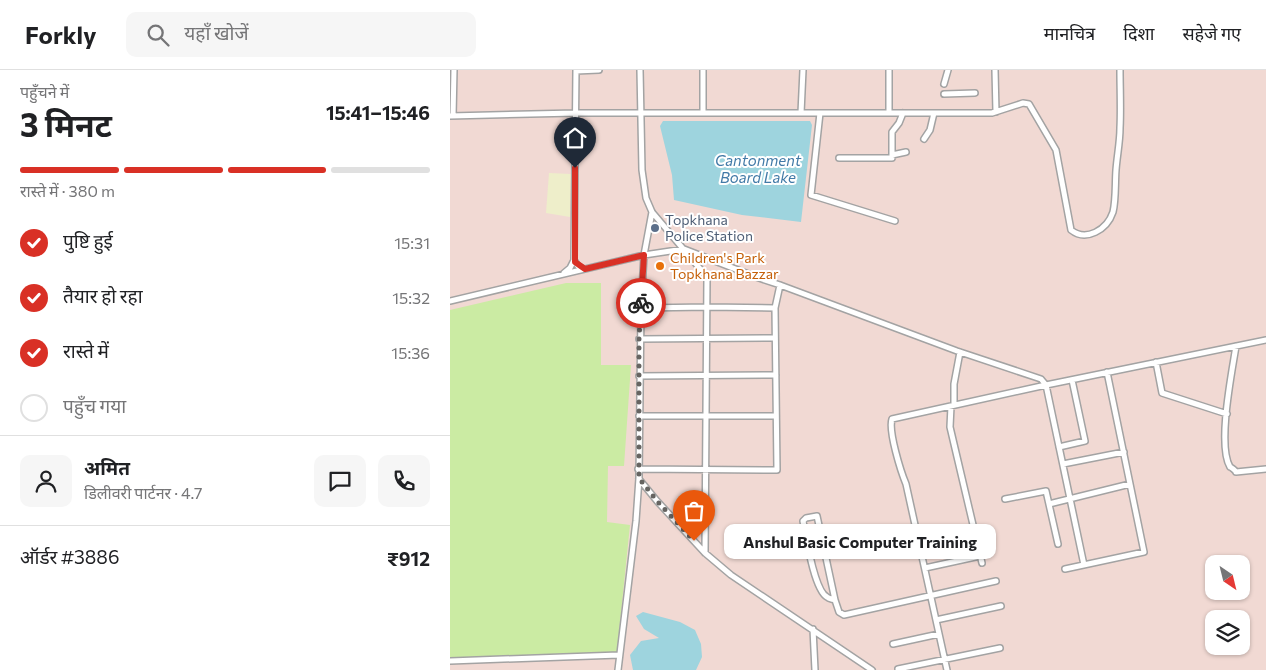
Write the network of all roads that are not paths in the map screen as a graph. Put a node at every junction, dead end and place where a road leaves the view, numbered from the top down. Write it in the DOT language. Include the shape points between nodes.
graph roads {
  1 [pos="454,70"];
  2 [pos="576,70"];
  3 [pos="599,70"];
  4 [pos="640,70"];
  5 [pos="703,70"];
  6 [pos="803,70"];
  7 [pos="889,70"];
  8 [pos="948,70"];
  9 [pos="995,70"];
  10 [pos="1120,70"];
  11 [pos="944,84"];
  12 [pos="944,94"];
  13 [pos="975,94"];
  14 [pos="996,112"];
  15 [pos="576,113"];
  16 [pos="703,113"];
  17 [pos="801,113"];
  18 [pos="820,113"];
  19 [pos="889,113"];
  20 [pos="903,113"];
  21 [pos="934,113"];
  22 [pos="640,114"];
  23 [pos="452,116"];
  24 [pos="924,138"];
  25 [pos="906,152"];
  26 [pos="892,155"];
  27 [pos="839,158"];
  28 [pos="652,212"];
  29 [pos="895,221"];
  30 [pos="684,249"];
  31 [pos="644,255"];
  32 [pos="574,260"];
  33 [pos="585,269"];
  34 [pos="563,274"];
  35 [pos="780,285"];
  36 [pos="450,301"];
  37 [pos="708,307"];
  38 [pos="641,308"];
  39 [pos="775,308"];
  40 [pos="707,338"];
  41 [pos="775,338"];
  42 [pos="639,339"];
  43 [pos="1266,340"];
  44 [pos="1236,346"];
  45 [pos="960,352"];
  46 [pos="1156,362"];
  47 [pos="1107,372"];
  48 [pos="639,376"];
  49 [pos="707,376"];
  50 [pos="776,376"];
  51 [pos="1072,380"];
  52 [pos="1046,385"];
  53 [pos="952,406"];
  54 [pos="1227,414"];
  55 [pos="639,416"];
  56 [pos="706,416"];
  57 [pos="776,416"];
  58 [pos="1059,447"];
  59 [pos="1124,452"];
  60 [pos="1063,464"];
  61 [pos="1266,469"];
  62 [pos="638,470"];
  63 [pos="705,470"];
  64 [pos="639,478"];
  65 [pos="1130,484"];
  66 [pos="1005,499"];
  67 [pos="1070,499"];
  68 [pos="1049,504"];
  69 [pos="1058,544"];
  70 [pos="705,553"];
  71 [pos="980,556"];
  72 [pos="982,563"];
  73 [pos="1084,565"];
  74 [pos="925,568"];
  75 [pos="1065,569"];
  76 [pos="996,581"];
  77 [pos="931,596"];
  78 [pos="834,600"];
  79 [pos="1001,606"];
  80 [pos="936,620"];
  81 [pos="813,629"];
  82 [pos="939,634"];
  83 [pos="893,644"];
  84 [pos="1000,648"];
  85 [pos="619,655"];
  86 [pos="945,659"];
  87 [pos="450,661"];
  88 [pos="898,669"];
  89 [pos="618,670"];
  90 [pos="815,670"];
  91 [pos="872,670"];
  92 [pos="947,670"];
  1 -- 23 [label="street"];
  2 -- 3 [label="street"];
  2 -- 15 [label="street"];
  4 -- 22 [label="street"];
  5 -- 16 [label="street"];
  6 -- 17 [label="street"];
  7 -- 19 [label="street"];
  8 -- 11 [label="street"];
  9 -- 14 [label="street"];
  10 -- 14 [label="street" via="1120,129 1114,210 1106,223 1092,234 1084,236 1071,230 1056,150 1030,104 1023,103"];
  12 -- 13 [label="street"];
  14 -- 21 [label="street"];
  15 -- 22 [label="street"];
  15 -- 23 [label="street"];
  15 -- 32 [label="street"];
  16 -- 17 [label="street"];
  16 -- 22 [label="street"];
  17 -- 18 [label="street"];
  18 -- 19 [label="street"];
  18 -- 29 [label="street" via="811,196"];
  19 -- 20 [label="street"];
  20 -- 21 [label="street"];
  20 -- 26 [label="street" via="892,132"];
  21 -- 24 [label="street" via="930,130"];
  22 -- 28 [label="street" via="642,170 646,198"];
  25 -- 26 [label="street"];
  26 -- 27 [label="street" via="892,158"];
  28 -- 30 [label="street"];
  28 -- 31 [label="street"];
  30 -- 31 [label="street"];
  30 -- 35 [label="street"];
  30 -- 37 [label="street" via="707,277"];
  31 -- 33 [label="street"];
  31 -- 38 [label="street"];
  32 -- 33 [label="street"];
  32 -- 34 [label="street"];
  33 -- 34 [label="street"];
  34 -- 36 [label="street"];
  35 -- 39 [label="street"];
  35 -- 45 [label="street"];
  37 -- 38 [label="street"];
  37 -- 39 [label="street"];
  37 -- 40 [label="street"];
  38 -- 42 [label="street"];
  39 -- 41 [label="street"];
  40 -- 41 [label="street"];
  40 -- 42 [label="street"];
  40 -- 49 [label="street"];
  41 -- 50 [label="street"];
  42 -- 48 [label="street"];
  43 -- 44 [label="street"];
  44 -- 46 [label="street"];
  44 -- 54 [label="street"];
  45 -- 52 [label="street" via="1041,379"];
  45 -- 53 [label="street"];
  46 -- 47 [label="street"];
  46 -- 54 [label="street" via="1162,393"];
  47 -- 51 [label="street"];
  47 -- 59 [label="street"];
  48 -- 49 [label="street"];
  48 -- 55 [label="street"];
  49 -- 50 [label="street"];
  49 -- 56 [label="street"];
  50 -- 57 [label="street"];
  51 -- 52 [label="street"];
  51 -- 58 [label="street" via="1085,441"];
  52 -- 53 [label="street"];
  52 -- 58 [label="street"];
  53 -- 71 [label="street" via="950,427"];
  53 -- 74 [label="street" via="892,419 891,422"];
  54 -- 61 [label="street" via="1224,435 1230,467 1236,472"];
  55 -- 56 [label="street"];
  55 -- 62 [label="street"];
  56 -- 57 [label="street"];
  56 -- 63 [label="street"];
  57 -- 63 [label="street" via="777,470"];
  58 -- 60 [label="street"];
  59 -- 60 [label="street"];
  59 -- 65 [label="street"];
  60 -- 67 [label="street"];
  62 -- 63 [label="street"];
  62 -- 64 [label="street"];
  63 -- 70 [label="street"];
  64 -- 70 [label="street"];
  64 -- 85 [label="street"];
  65 -- 67 [label="street"];
  65 -- 73 [label="street" via="1144,552"];
  66 -- 68 [label="street" via="1046,492"];
  67 -- 68 [label="street"];
  67 -- 73 [label="street"];
  68 -- 69 [label="street"];
  70 -- 81 [label="street"];
  71 -- 72 [label="street"];
  71 -- 74 [label="street"];
  73 -- 75 [label="street"];
  74 -- 77 [label="street"];
  76 -- 77 [label="street"];
  77 -- 78 [label="street" via="844,615"];
  77 -- 80 [label="street"];
  78 -- 78 [label="street" via="817,516 811,516 803,521 815,575 822,592"];
  79 -- 80 [label="street"];
  80 -- 82 [label="street"];
  81 -- 90 [label="street"];
  81 -- 91 [label="street"];
  82 -- 83 [label="street"];
  82 -- 86 [label="street"];
  84 -- 86 [label="street"];
  85 -- 87 [label="street"];
  85 -- 89 [label="street"];
  86 -- 88 [label="street"];
  86 -- 92 [label="street"];
}
